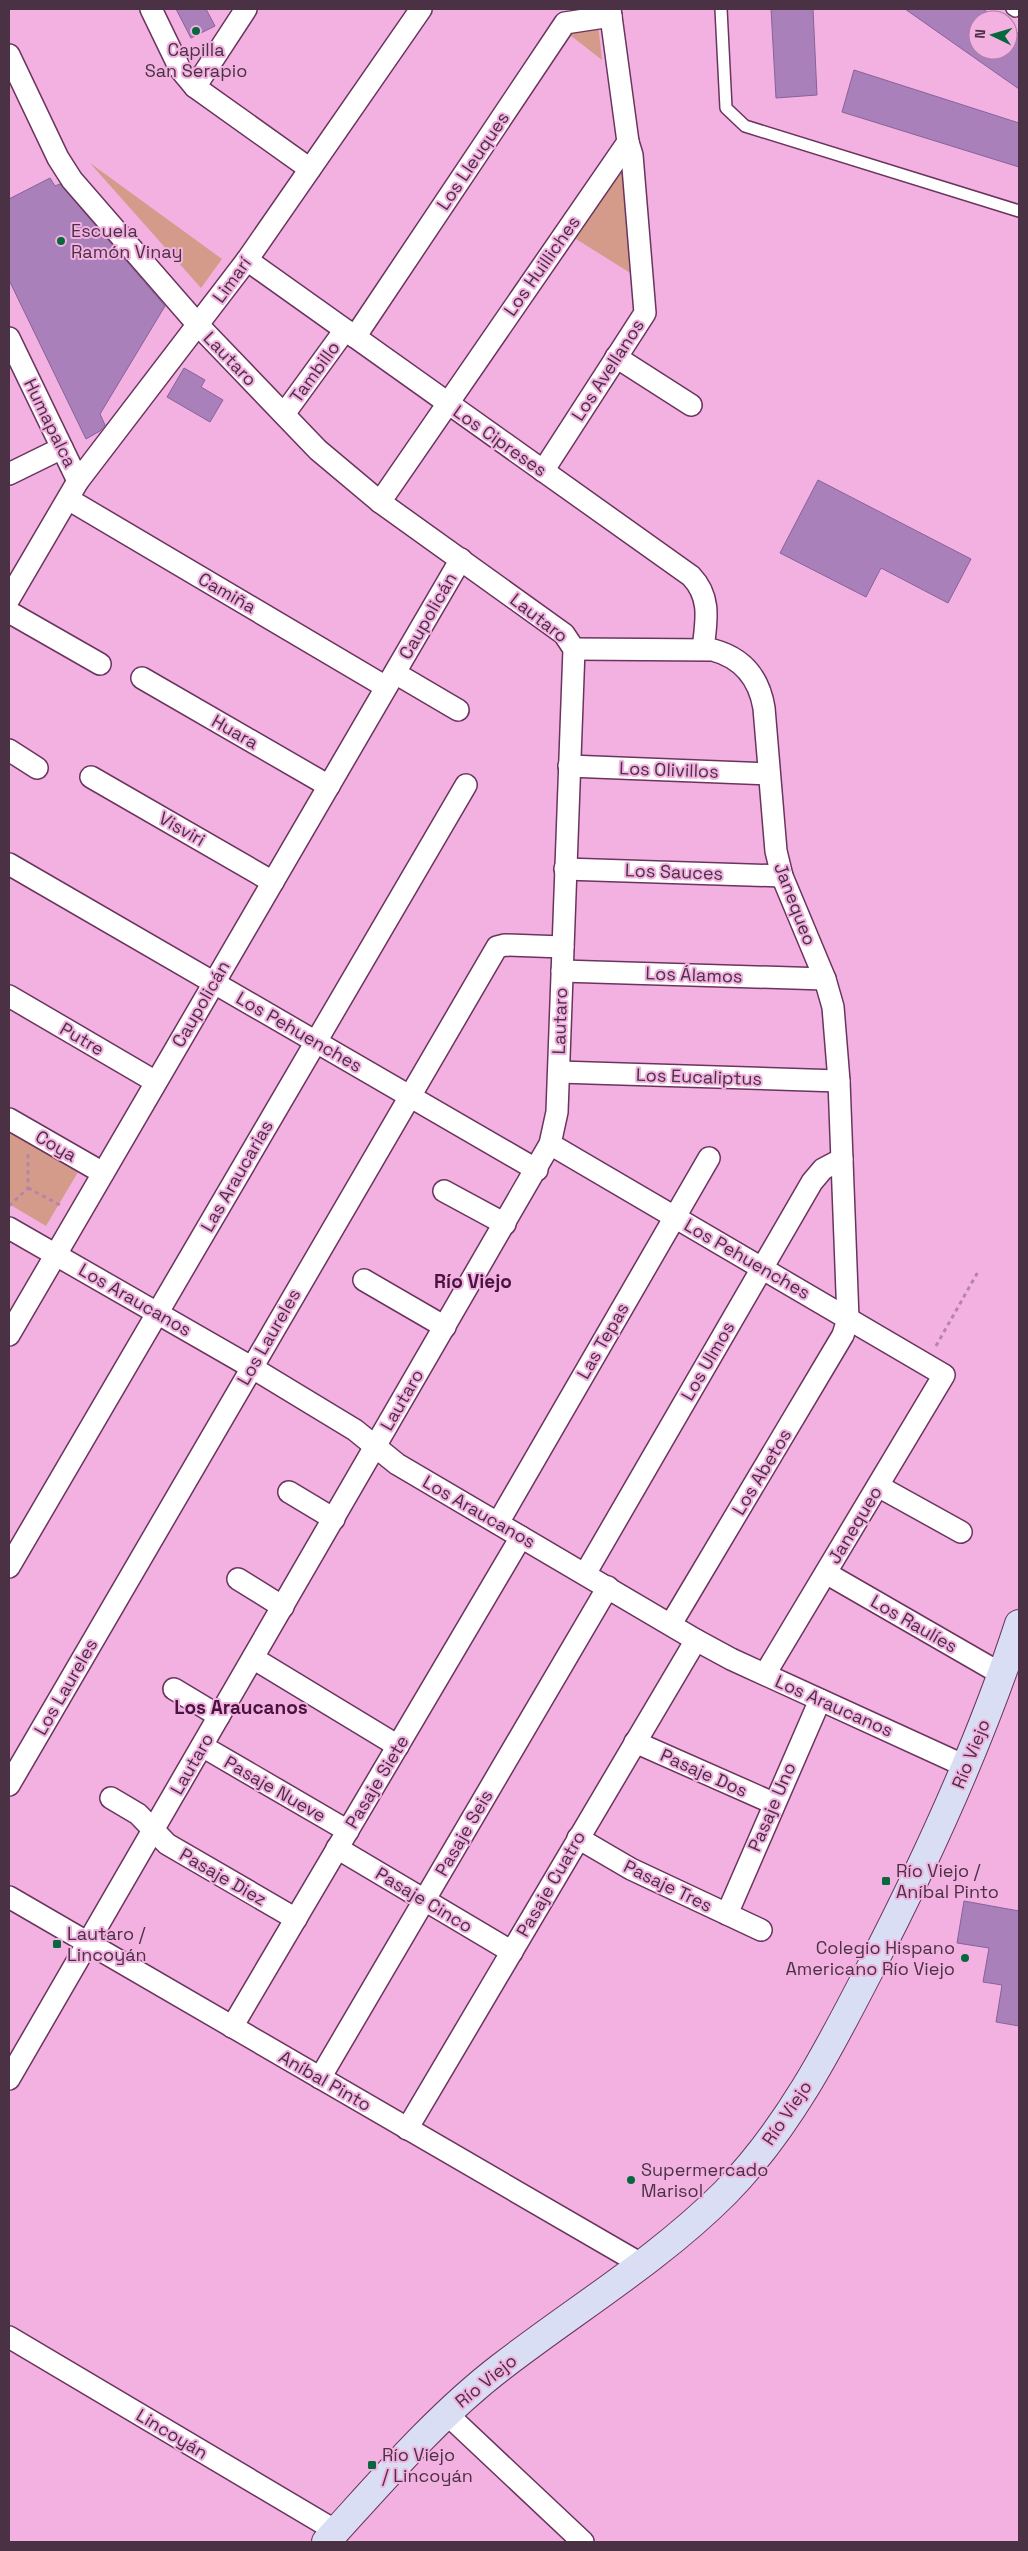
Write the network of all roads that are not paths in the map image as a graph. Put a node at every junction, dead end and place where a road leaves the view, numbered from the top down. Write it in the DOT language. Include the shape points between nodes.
graph roads {
  1 [pos="151,9"];
  2 [pos="246,9"];
  3 [pos="421,9"];
  4 [pos="721,9"];
  5 [pos="610,12"];
  6 [pos="9,55"];
  7 [pos="195,87"];
  8 [pos="628,142"];
  9 [pos="310,169"];
  10 [pos="1019,211"];
  11 [pos="247,260"];
  12 [pos="198,326"];
  13 [pos="350,334"];
  14 [pos="9,338"];
  15 [pos="616,357"];
  16 [pos="447,403"];
  17 [pos="691,405"];
  18 [pos="284,414"];
  19 [pos="62,448"];
  20 [pos="542,471"];
  21 [pos="9,474"];
  22 [pos="73,490"];
  23 [pos="380,502"];
  24 [pos="461,560"];
  25 [pos="9,600"];
  26 [pos="9,612"];
  27 [pos="574,649"];
  28 [pos="703,649"];
  29 [pos="100,664"];
  30 [pos="142,678"];
  31 [pos="390,680"];
  32 [pos="458,710"];
  33 [pos="9,750"];
  34 [pos="569,766"];
  35 [pos="38,768"];
  36 [pos="769,774"];
  37 [pos="91,777"];
  38 [pos="466,785"];
  39 [pos="328,786"];
  40 [pos="9,864"];
  41 [pos="565,869"];
  42 [pos="782,876"];
  43 [pos="273,882"];
  44 [pos="563,947"];
  45 [pos="562,971"];
  46 [pos="825,979"];
  47 [pos="214,983"];
  48 [pos="9,996"];
  49 [pos="316,1042"];
  50 [pos="559,1072"];
  51 [pos="839,1081"];
  52 [pos="156,1082"];
  53 [pos="410,1096"];
  54 [pos="9,1119"];
  55 [pos="550,1144"];
  56 [pos="709,1158"];
  57 [pos="842,1159"];
  58 [pos="537,1170"];
  59 [pos="103,1172"];
  60 [pos="444,1191"];
  61 [pos="675,1217"];
  62 [pos="505,1224"];
  63 [pos="9,1228"];
  64 [pos="57,1254"];
  65 [pos="762,1268"];
  66 [pos="364,1280"];
  67 [pos="158,1313"];
  68 [pos="848,1319"];
  69 [pos="445,1327"];
  70 [pos="9,1335"];
  71 [pos="251,1367"];
  72 [pos="935,1369"];
  73 [pos="375,1447"];
  74 [pos="878,1486"];
  75 [pos="289,1492"];
  76 [pos="334,1519"];
  77 [pos="498,1523"];
  78 [pos="961,1532"];
  79 [pos="521,1537"];
  80 [pos="9,1567"];
  81 [pos="826,1573"];
  82 [pos="585,1574"];
  83 [pos="238,1579"];
  84 [pos="608,1587"];
  85 [pos="283,1607"];
  86 [pos="671,1624"];
  87 [pos="1019,1624"];
  88 [pos="696,1640"];
  89 [pos="253,1658"];
  90 [pos="765,1674"];
  91 [pos="1003,1674"];
  92 [pos="174,1689"];
  93 [pos="820,1700"];
  94 [pos="219,1716"];
  95 [pos="635,1742"];
  96 [pos="202,1746"];
  97 [pos="398,1746"];
  98 [pos="966,1766"];
  99 [pos="9,1785"];
  100 [pos="112,1798"];
  101 [pos="773,1803"];
  102 [pos="153,1830"];
  103 [pos="578,1838"];
  104 [pos="342,1840"];
  105 [pos="9,1897"];
  106 [pos="425,1900"];
  107 [pos="726,1914"];
  108 [pos="296,1919"];
  109 [pos="761,1930"];
  110 [pos="88,1943"];
  111 [pos="512,1952"];
  112 [pos="232,2027"];
  113 [pos="320,2078"];
  114 [pos="9,2079"];
  115 [pos="407,2129"];
  116 [pos="641,2264"];
  117 [pos="9,2337"];
  118 [pos="447,2414"];
  119 [pos="331,2537"];
  120 [pos="584,2542"];
  1 -- 7 [label="street" via="180,69"];
  2 -- 7 [label="street"];
  3 -- 9 [label="street, Limarí"];
  4 -- 10 [label="lane" via="726,108 745,126"];
  5 -- 8 [label="street"];
  5 -- 13 [label="street, Los Lleuques" via="565,23"];
  6 -- 12 [label="street, Lautaro" via="58,158 72,180"];
  7 -- 9 [label="street"];
  8 -- 15 [label="street, Los Avellanos" via="632,155 645,313"];
  8 -- 16 [label="street, Los Huilliches"];
  9 -- 11 [label="street, Limarí"];
  11 -- 12 [label="street, Limarí"];
  11 -- 13 [label="street, Los Cipreses"];
  12 -- 18 [label="street, Lautaro"];
  12 -- 22 [label="street, Limarí"];
  13 -- 16 [label="street, Los Cipreses"];
  13 -- 18 [label="street, Tambillo"];
  14 -- 19 [label="street, Humapalca"];
  15 -- 17 [label="street"];
  15 -- 20 [label="street, Los Avellanos"];
  16 -- 20 [label="street, Los Cipreses"];
  16 -- 23 [label="street, Los Huilliches"];
  18 -- 23 [label="street, Lautaro" via="318,450"];
  19 -- 21 [label="street"];
  19 -- 22 [label="street, Humapalca"];
  20 -- 28 [label="street, Los Cipreses" via="698,584 706,604"];
  22 -- 25 [label="street, Limarí"];
  22 -- 31 [label="street, Camiña"];
  23 -- 24 [label="street, Lautaro"];
  24 -- 27 [label="street, Lautaro" via="564,634"];
  24 -- 31 [label="street, Caupolicán"];
  26 -- 29 [label="street"];
  27 -- 28 [label="street, Janequeo"];
  27 -- 34 [label="street, Lautaro"];
  28 -- 36 [label="street, Janequeo" via="733,657 757,682 764,708"];
  30 -- 39 [label="street, Huara"];
  31 -- 32 [label="street, Caupolicán"];
  31 -- 39 [label="street, Caupolicán"];
  33 -- 35 [label="street"];
  34 -- 36 [label="street, Los Olivillos"];
  34 -- 41 [label="street, Lautaro"];
  36 -- 42 [label="street, Janequeo" via="774,841"];
  37 -- 43 [label="street, Visviri"];
  38 -- 49 [label="street, Las Araucarias"];
  39 -- 43 [label="street, Caupolicán"];
  40 -- 47 [label="street, Los Pehuenches"];
  41 -- 42 [label="street, Los Sauces"];
  41 -- 44 [label="street, Lautaro"];
  42 -- 46 [label="street, Janequeo"];
  43 -- 47 [label="street, Caupolicán"];
  44 -- 45 [label="street, Lautaro"];
  44 -- 53 [label="street, Los Laureles" via="497,947"];
  45 -- 46 [label="street, Los Álamos"];
  45 -- 50 [label="street, Lautaro"];
  46 -- 51 [label="street, Janequeo" via="833,1007"];
  47 -- 49 [label="street, Los Pehuenches"];
  47 -- 52 [label="street, Caupolicán"];
  48 -- 52 [label="street, Putre"];
  49 -- 53 [label="street, Los Pehuenches"];
  49 -- 67 [label="street, Las Araucarias"];
  50 -- 51 [label="street, Los Eucaliptus"];
  50 -- 55 [label="street, Lautaro" via="557,1112"];
  51 -- 57 [label="street, Janequeo"];
  52 -- 59 [label="street, Caupolicán"];
  53 -- 58 [label="street, Los Pehuenches"];
  53 -- 71 [label="street, Los Laureles"];
  54 -- 59 [label="street, Coya"];
  55 -- 58 [label="street, Lautaro"];
  55 -- 61 [label="street, Los Pehuenches"];
  56 -- 61 [label="street, Las Tepas"];
  57 -- 65 [label="street, Los Ulmos" via="817,1176"];
  57 -- 68 [label="street, Janequeo"];
  58 -- 62 [label="street, Lautaro"];
  59 -- 64 [label="street, Caupolicán"];
  60 -- 62 [label="street"];
  61 -- 65 [label="street, Los Pehuenches"];
  61 -- 77 [label="street, Las Tepas"];
  62 -- 69 [label="street, Lautaro"];
  63 -- 64 [label="street, Los Araucanos"];
  64 -- 67 [label="street, Los Araucanos"];
  64 -- 70 [label="street, Caupolicán"];
  65 -- 68 [label="street, Los Pehuenches"];
  65 -- 82 [label="street, Los Ulmos"];
  66 -- 69 [label="street"];
  67 -- 71 [label="street, Los Araucanos"];
  67 -- 80 [label="street, Las Araucarias"];
  68 -- 72 [label="street, Los Pehuenches"];
  68 -- 86 [label="street, Los Abetos" via="843,1335"];
  69 -- 73 [label="street, Lautaro"];
  71 -- 73 [label="street, Los Araucanos" via="355,1430"];
  71 -- 99 [label="street, Los Laureles"];
  72 -- 74 [label="street, Janequeo"];
  73 -- 76 [label="street, Lautaro"];
  73 -- 77 [label="street, Los Araucanos" via="397,1464"];
  74 -- 78 [label="street"];
  74 -- 81 [label="street, Janequeo"];
  75 -- 76 [label="street"];
  76 -- 85 [label="street, Lautaro"];
  77 -- 79 [label="street, Los Araucanos"];
  79 -- 82 [label="street, Los Araucanos"];
  79 -- 97 [label="street, Pasaje Siete"];
  81 -- 90 [label="street, Janequeo"];
  81 -- 91 [label="street, Los Raulíes"];
  82 -- 84 [label="street, Los Araucanos"];
  83 -- 85 [label="street"];
  84 -- 86 [label="street, Los Araucanos"];
  84 -- 106 [label="street, Pasaje Seis"];
  85 -- 89 [label="street, Lautaro"];
  86 -- 88 [label="street, Los Araucanos"];
  87 -- 91 [label="main road, Río Viejo"];
  88 -- 90 [label="street, Los Araucanos"];
  88 -- 95 [label="street, Pasaje Cuatro"];
  89 -- 94 [label="street, Lautaro"];
  89 -- 97 [label="street"];
  90 -- 93 [label="street, Los Araucanos"];
  91 -- 98 [label="main road, Río Viejo"];
  92 -- 94 [label="street"];
  93 -- 98 [label="street, Los Araucanos"];
  93 -- 101 [label="street, Pasaje Uno"];
  94 -- 96 [label="street, Lautaro"];
  95 -- 101 [label="street, Pasaje Dos"];
  95 -- 103 [label="street, Pasaje Cuatro"];
  96 -- 102 [label="street, Lautaro"];
  96 -- 104 [label="street, Pasaje Nueve"];
  97 -- 104 [label="street, Pasaje Siete"];
  98 -- 116 [label="main road, Río Viejo" via="927,1857 818,2067 749,2167 685,2232"];
  100 -- 102 [label="street, Pasaje Diez" via="138,1814"];
  101 -- 107 [label="street, Pasaje Uno"];
  102 -- 108 [label="street, Pasaje Diez" via="167,1844"];
  102 -- 110 [label="street, Lautaro"];
  103 -- 107 [label="street, Pasaje Tres" via="631,1869"];
  103 -- 111 [label="street, Pasaje Cuatro"];
  104 -- 106 [label="street, Pasaje Cinco"];
  104 -- 108 [label="street, Pasaje Siete"];
  105 -- 110 [label="street, Aníbal Pinto"];
  106 -- 111 [label="street, Pasaje Cinco"];
  106 -- 113 [label="street, Pasaje Seis"];
  107 -- 109 [label="street, Pasaje Tres"];
  108 -- 112 [label="street, Pasaje Siete"];
  110 -- 112 [label="street, Aníbal Pinto"];
  110 -- 114 [label="street, Lautaro"];
  111 -- 115 [label="street, Pasaje Cuatro"];
  112 -- 113 [label="street, Aníbal Pinto"];
  113 -- 115 [label="street, Aníbal Pinto"];
  115 -- 116 [label="street, Aníbal Pinto"];
  116 -- 118 [label="main road, Río Viejo" via="500,2368"];
  117 -- 119 [label="street, Lincoyán"];
  118 -- 119 [label="main road, Río Viejo"];
  118 -- 120 [label="street"];
}
